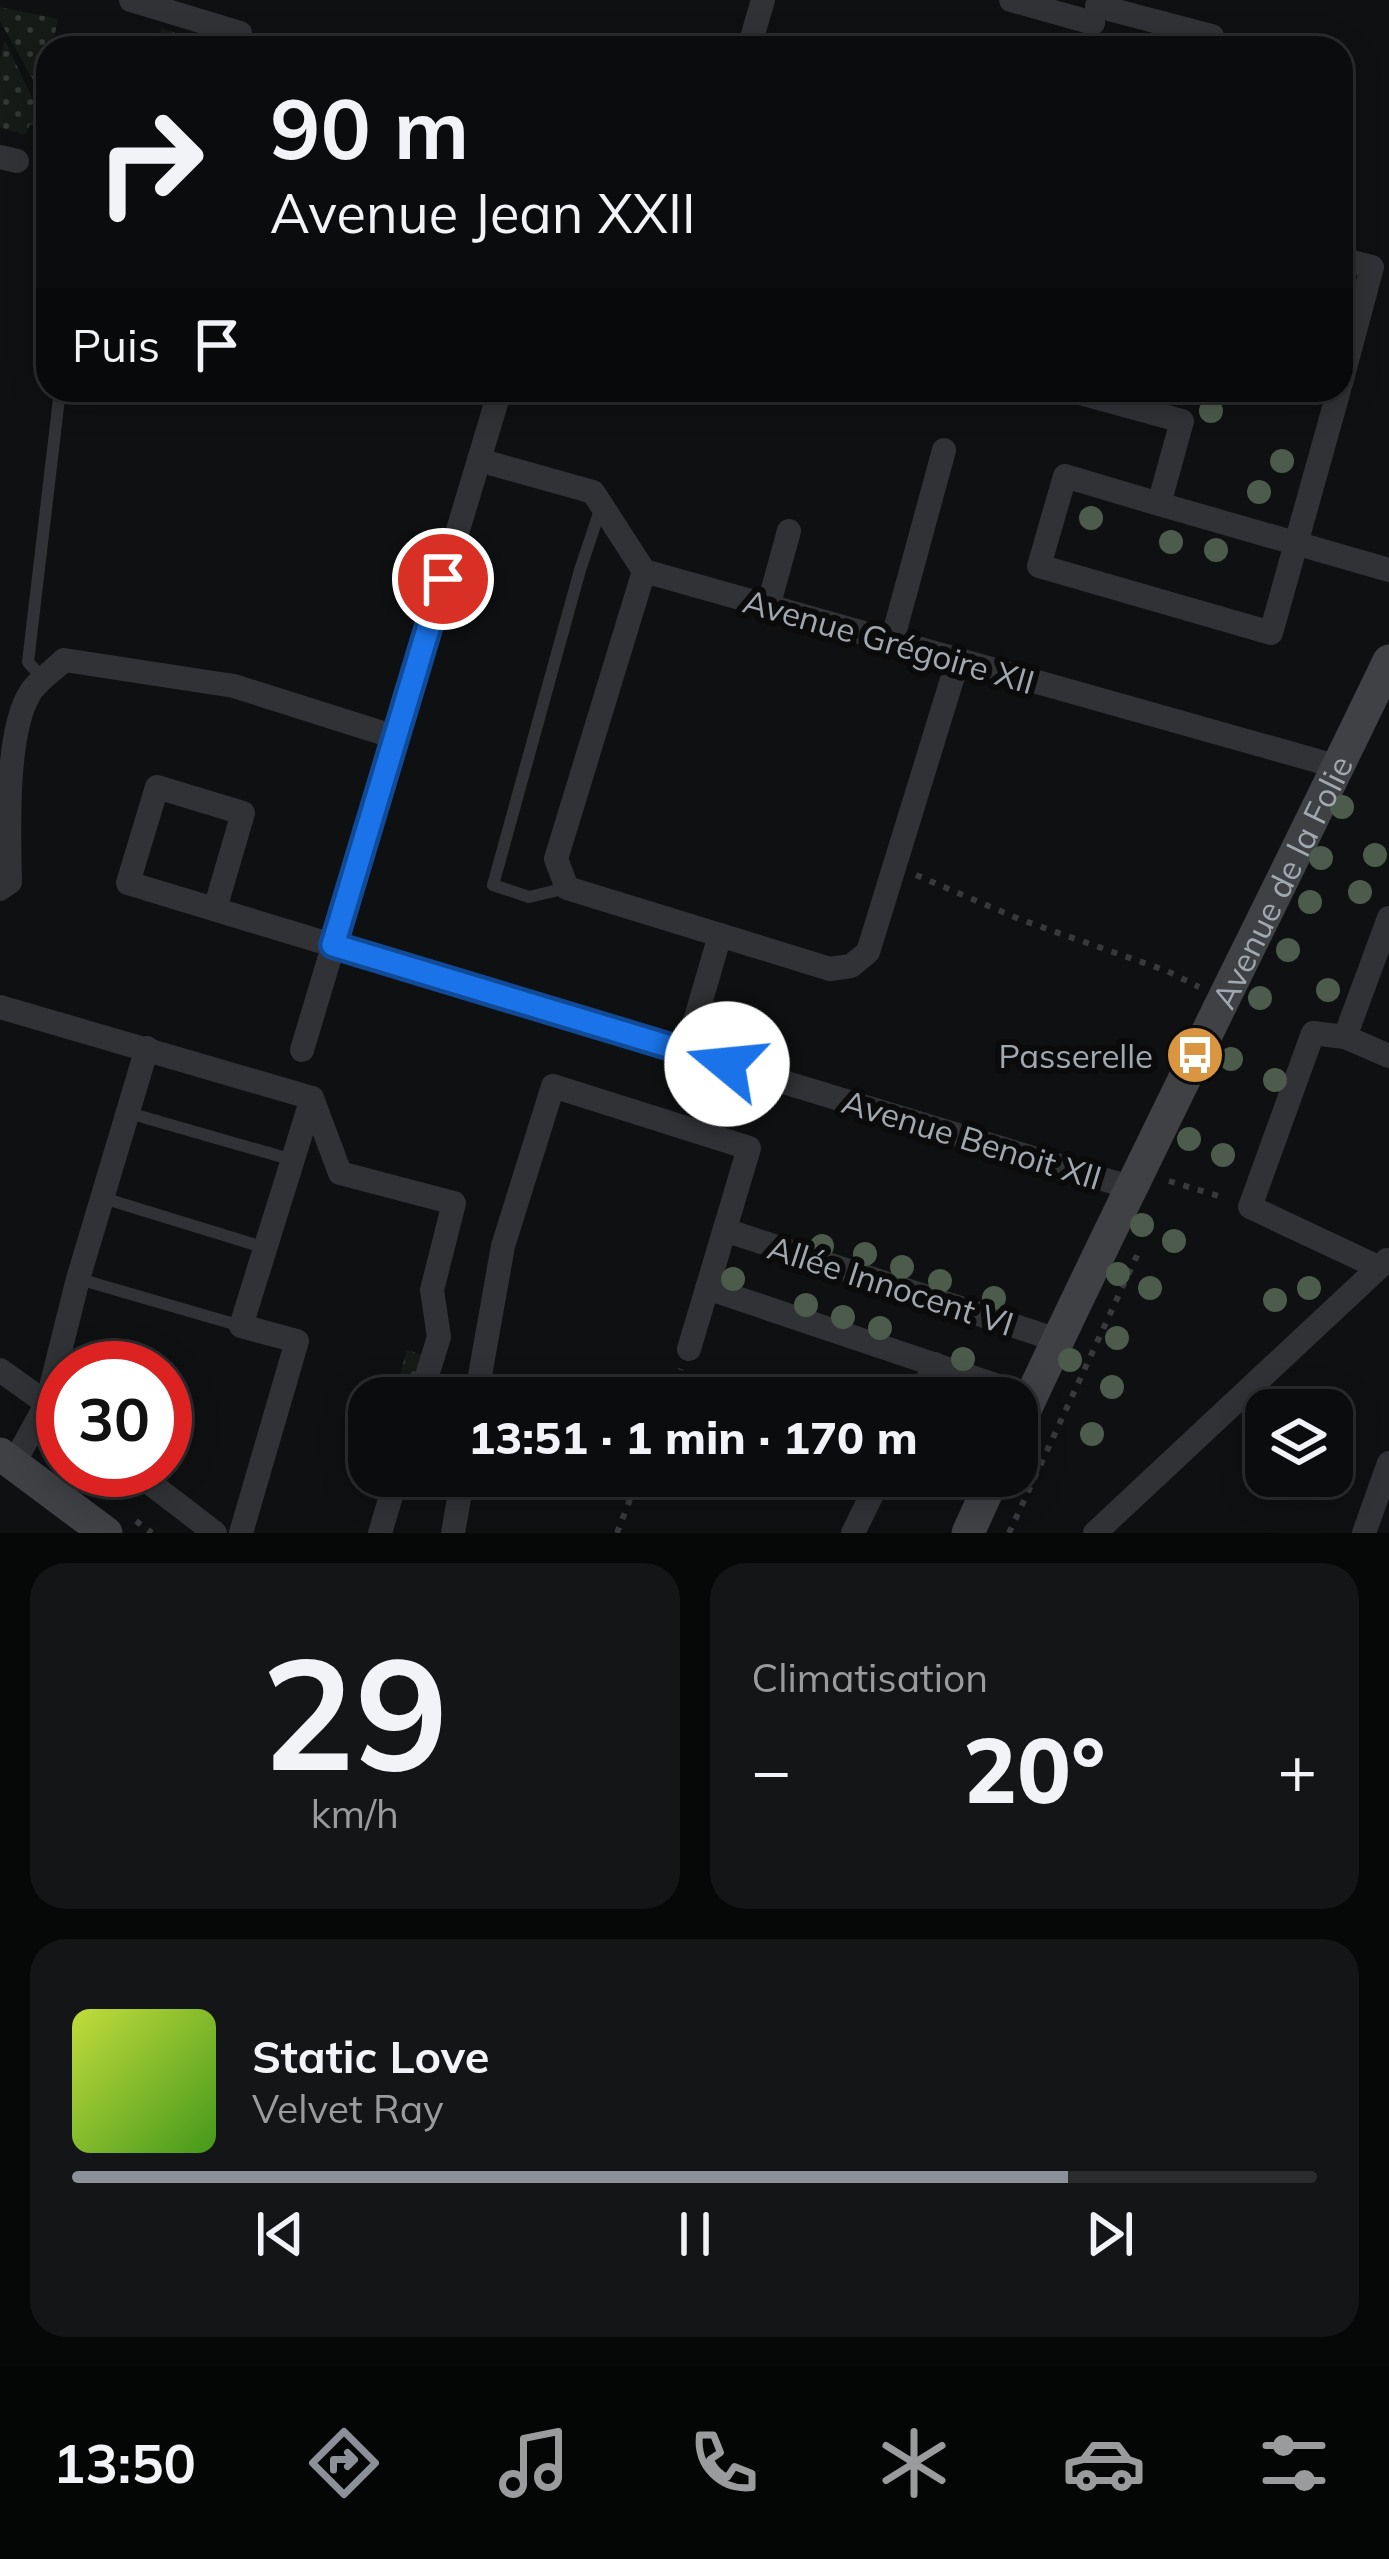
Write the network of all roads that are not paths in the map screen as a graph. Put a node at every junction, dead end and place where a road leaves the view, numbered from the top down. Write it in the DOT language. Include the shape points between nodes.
graph roads {
  1 [pos="131,0"];
  2 [pos="763,0"];
  3 [pos="1011,0"];
  4 [pos="1094,19"];
  5 [pos="227,36"];
  6 [pos="752,36"];
  7 [pos="1212,36"];
  8 [pos="1353,262"];
  9 [pos="1353,338"];
  10 [pos="59,402"];
  11 [pos="496,402"];
  12 [pos="1111,402"];
  13 [pos="1336,402"];
  14 [pos="944,450"];
  15 [pos="478,460"];
  16 [pos="1160,504"];
  17 [pos="602,506"];
  18 [pos="789,530"];
  19 [pos="1297,544"];
  20 [pos="1389,570"];
  21 [pos="644,571"];
  22 [pos="768,607"];
  23 [pos="892,641"];
  24 [pos="958,660"];
  25 [pos="1389,661"];
  26 [pos="44,680"];
  27 [pos="395,737"];
  28 [pos="1339,767"];
  29 [pos="4,782"];
  30 [pos="567,888"];
  31 [pos="0,890"];
  32 [pos="215,909"];
  33 [pos="1389,918"];
  34 [pos="720,935"];
  35 [pos="333,945"];
  36 [pos="0,1007"];
  37 [pos="1345,1037"];
  38 [pos="147,1048"];
  39 [pos="302,1050"];
  40 [pos="686,1052"];
  41 [pos="1389,1057"];
  42 [pos="312,1099"];
  43 [pos="128,1112"];
  44 [pos="293,1160"];
  45 [pos="1133,1178"];
  46 [pos="102,1198"];
  47 [pos="725,1230"];
  48 [pos="266,1247"];
  49 [pos="1383,1263"];
  50 [pos="78,1279"];
  51 [pos="707,1288"];
  52 [pos="242,1326"];
  53 [pos="1057,1340"];
  54 [pos="67,1341"];
  55 [pos="689,1349"];
  56 [pos="935,1364"];
  57 [pos="0,1370"];
  58 [pos="427,1377"];
  59 [pos="480,1377"];
  60 [pos="929,1377"];
  61 [pos="959,1377"];
  62 [pos="1038,1381"];
  63 [pos="36,1396"];
  64 [pos="36,1429"];
  65 [pos="7,1459"];
  66 [pos="1389,1463"];
  67 [pos="168,1497"];
  68 [pos="391,1497"];
  69 [pos="459,1497"];
  70 [pos="871,1497"];
  71 [pos="984,1497"];
  72 [pos="73,1522"];
  73 [pos="106,1533"];
  74 [pos="214,1533"];
  75 [pos="241,1533"];
  76 [pos="380,1533"];
  77 [pos="453,1533"];
  78 [pos="853,1533"];
  79 [pos="968,1533"];
  80 [pos="1095,1533"];
  81 [pos="1364,1533"];
  1 -- 5 [label="street"];
  2 -- 6 [label="street"];
  3 -- 4 [label="street"];
  4 -- 7 [label="street"];
  8 -- 9 [label="street" via="1372,267"];
  10 -- 26 [label="lane" via="28,662"];
  11 -- 15 [label="street"];
  12 -- 16 [label="street" via="1182,422"];
  13 -- 19 [label="street"];
  14 -- 23 [label="street"];
  15 -- 17 [label="street" via="593,492"];
  15 -- 27 [label="street"];
  16 -- 19 [label="street"];
  16 -- 19 [label="street" via="1065,476 1039,566 1271,633"];
  17 -- 21 [label="street"];
  17 -- 30 [label="lane" via="494,885 529,897"];
  18 -- 22 [label="street"];
  19 -- 20 [label="street"];
  21 -- 22 [label="street, Avenue Grégoire XII"];
  21 -- 30 [label="street" via="556,859"];
  22 -- 23 [label="street, Avenue Grégoire XII"];
  23 -- 24 [label="street, Avenue Grégoire XII"];
  24 -- 28 [label="street, Avenue Grégoire XII"];
  24 -- 34 [label="street" via="868,952 830,969"];
  25 -- 28 [label="main road, Avenue de la Folie"];
  26 -- 27 [label="street" via="64,660 234,686"];
  26 -- 29 [label="street" via="29,693"];
  27 -- 35 [label="street"];
  28 -- 45 [label="main road, Avenue de la Folie"];
  29 -- 31 [label="street" via="10,882"];
  30 -- 34 [label="street"];
  32 -- 32 [label="street, Avenue Benoit XII" via="128,883 157,787 243,813"];
  32 -- 35 [label="street, Avenue Benoit XII"];
  33 -- 37 [label="street"];
  34 -- 40 [label="street"];
  35 -- 39 [label="street"];
  35 -- 40 [label="street, Avenue Benoit XII"];
  36 -- 38 [label="street"];
  37 -- 41 [label="street"];
  37 -- 49 [label="street" via="1313,1034 1250,1207"];
  38 -- 42 [label="street"];
  38 -- 43 [label="street"];
  40 -- 45 [label="street, Avenue Benoit XII"];
  42 -- 44 [label="street"];
  42 -- 58 [label="street" via="340,1173 454,1204 432,1290 439,1337"];
  43 -- 44 [label="lane"];
  43 -- 46 [label="street"];
  44 -- 48 [label="street"];
  45 -- 53 [label="main road, Avenue de la Folie"];
  46 -- 48 [label="lane"];
  46 -- 50 [label="street"];
  47 -- 51 [label="street"];
  47 -- 53 [label="street, Allée Innocent VI"];
  47 -- 59 [label="street" via="749,1148 553,1086 503,1246"];
  48 -- 52 [label="street"];
  49 -- 80 [label="street"];
  50 -- 52 [label="lane"];
  50 -- 54 [label="street"];
  51 -- 55 [label="street"];
  51 -- 56 [label="street, Allée Innocent VI"];
  52 -- 75 [label="street" via="297,1341"];
  53 -- 62 [label="main road, Avenue de la Folie"];
  56 -- 60 [label="street"];
  56 -- 61 [label="street, Allée Innocent VI"];
  57 -- 63 [label="street"];
  64 -- 65 [label="street"];
  65 -- 72 [label="main road"];
  66 -- 81 [label="street"];
  67 -- 74 [label="street"];
  68 -- 76 [label="street"];
  69 -- 77 [label="street"];
  70 -- 78 [label="street"];
  71 -- 79 [label="main road"];
  72 -- 73 [label="main road"];
}
